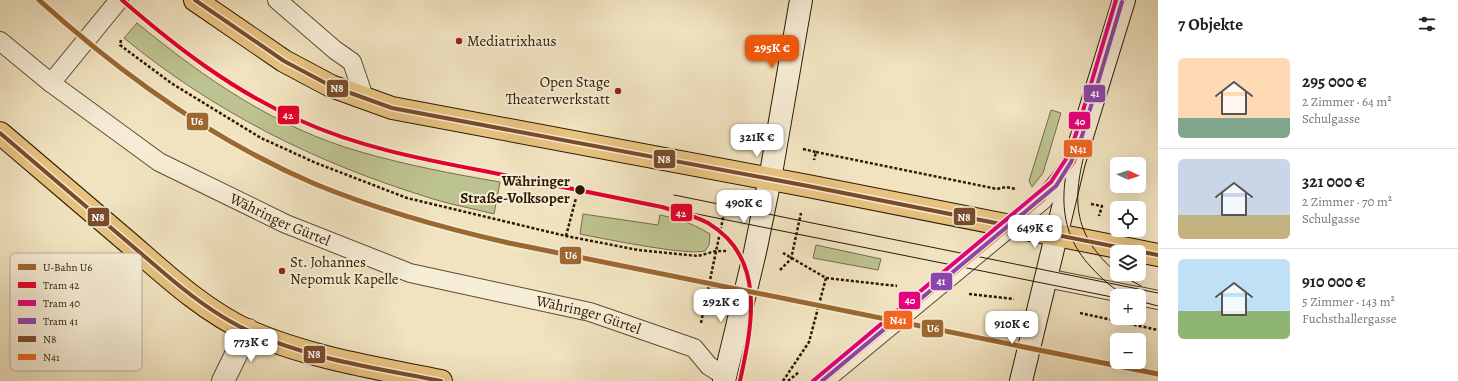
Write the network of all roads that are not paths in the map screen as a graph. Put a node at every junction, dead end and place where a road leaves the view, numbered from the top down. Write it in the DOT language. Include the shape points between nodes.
graph roads {
  1 [pos="119,0"];
  2 [pos="195,0"];
  3 [pos="278,0"];
  4 [pos="801,0"];
  5 [pos="1124,0"];
  6 [pos="0,41"];
  7 [pos="51,83"];
  8 [pos="365,100"];
  9 [pos="0,133"];
  10 [pos="1074,162"];
  11 [pos="770,179"];
  12 [pos="1011,226"];
  13 [pos="1056,235"];
  14 [pos="140,253"];
  15 [pos="142,255"];
  16 [pos="1158,255"];
  17 [pos="1046,278"];
  18 [pos="1110,291"];
  19 [pos="1146,298"];
  20 [pos="1158,300"];
  21 [pos="248,330"];
  22 [pos="725,379"];
  23 [pos="223,381"];
  24 [pos="442,381"];
  25 [pos="824,381"];
  26 [pos="1021,381"];
  1 -- 7 [label="lane"];
  2 -- 8 [label="main road" via="284,61 331,86"];
  3 -- 8 [label="lane" via="352,62"];
  4 -- 11 [label="main road"];
  5 -- 10 [label="main road"];
  6 -- 7 [label="lane, Währinger Gürtel"];
  7 -- 22 [label="lane, Währinger Gürtel" via="159,162 286,224 410,273 590,312 694,348 709,366"];
  8 -- 11 [label="main road" via="417,114"];
  9 -- 14 [label="main road"];
  10 -- 12 [label="lane" via="1047,195"];
  10 -- 13 [label="main road"];
  11 -- 12 [label="main road"];
  11 -- 22 [label="main road"];
  12 -- 13 [label="main road"];
  12 -- 25 [label="lane"];
  13 -- 16 [label="main road"];
  13 -- 17 [label="main road"];
  15 -- 21 [label="main road" via="182,289 215,312"];
  17 -- 18 [label="lane"];
  17 -- 26 [label="main road"];
  19 -- 20 [label="lane"];
  21 -- 23 [label="main road"];
  21 -- 24 [label="main road" via="287,346 328,358"];
}
